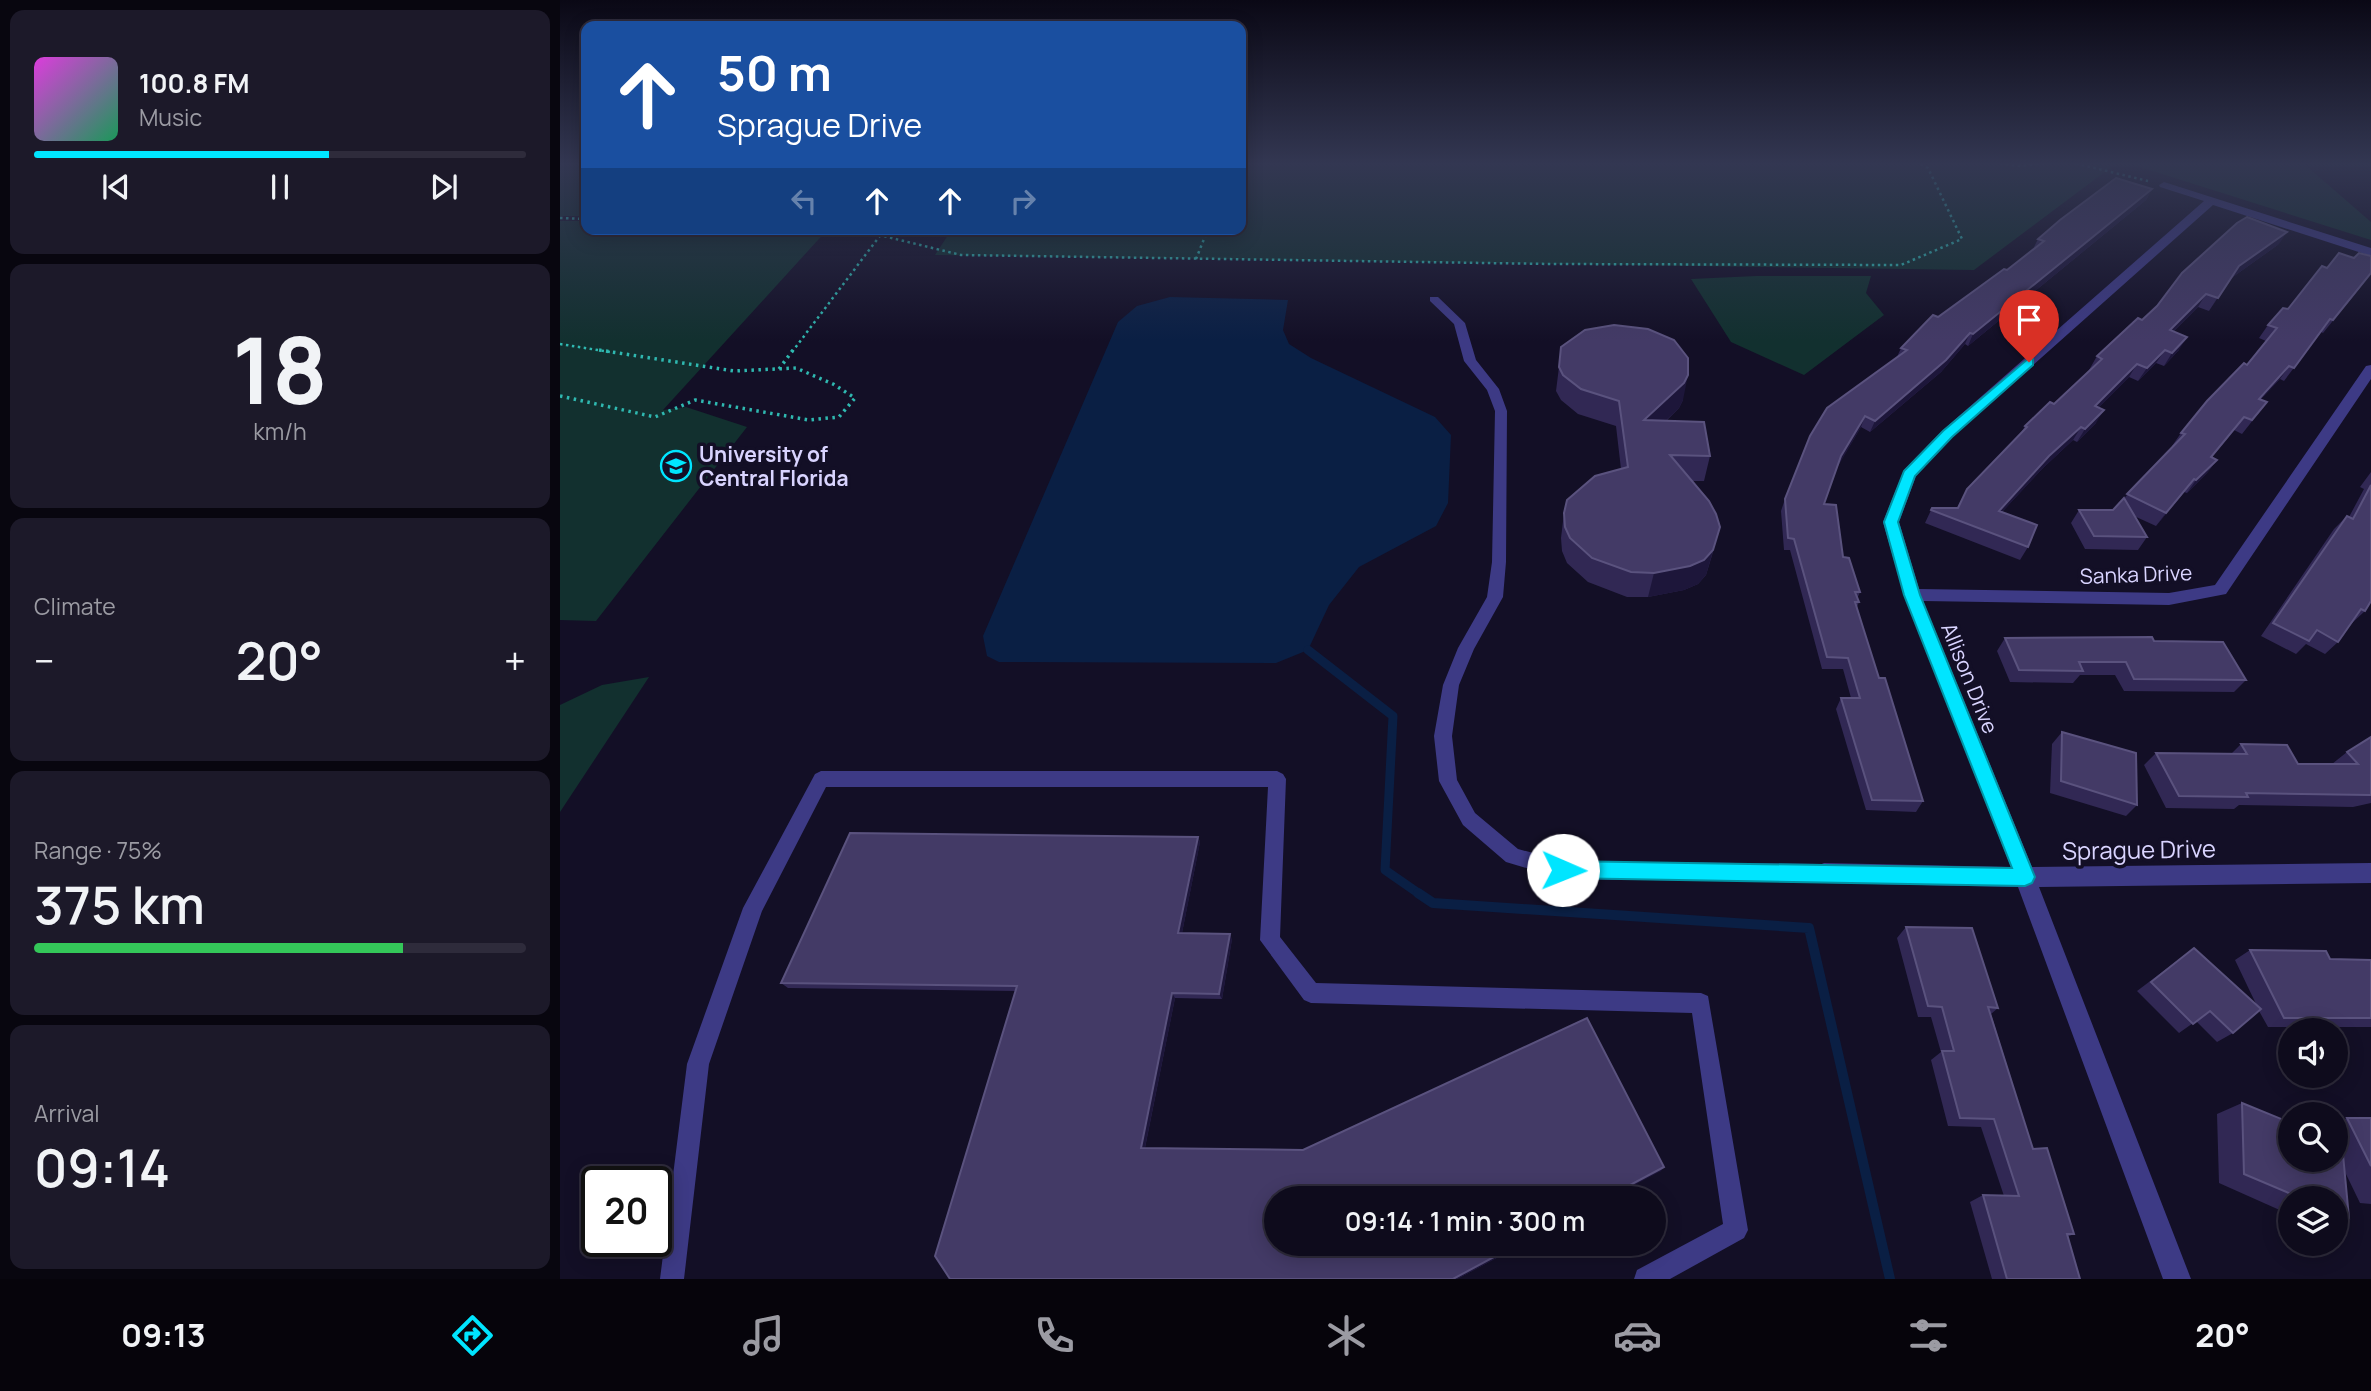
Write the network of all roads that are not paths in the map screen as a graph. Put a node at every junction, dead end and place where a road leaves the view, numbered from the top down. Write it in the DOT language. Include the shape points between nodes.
graph roads {
  1 [pos="2187,222"];
  2 [pos="2278,222"];
  3 [pos="2371,252"];
  4 [pos="1434,299"];
  5 [pos="2371,369"];
  6 [pos="1912,595"];
  7 [pos="1824,873"];
  8 [pos="2371,873"];
  9 [pos="2025,877"];
  10 [pos="672,1279"];
  11 [pos="1646,1279"];
  12 [pos="2177,1279"];
  1 -- 6 [label="street, Allison Drive" via="1947,434 1909,474 1891,522"];
  2 -- 3 [label="street"];
  4 -- 7 [label="lane" via="1458,323 1469,361 1493,389 1501,411 1499,562 1494,597 1451,685 1443,736 1448,781 1469,819 1513,856 1563,870"];
  5 -- 6 [label="street, Sanka Drive" via="2220,590 2169,598"];
  6 -- 9 [label="street, Allison Drive"];
  7 -- 9 [label="street, Sprague Drive"];
  8 -- 9 [label="street, Sprague Drive"];
  9 -- 12 [label="street, Allison Drive"];
  10 -- 11 [label="lane" via="698,1064 753,908 821,779 1277,779 1270,940 1311,993 1701,1003 1736,1230"];
}
